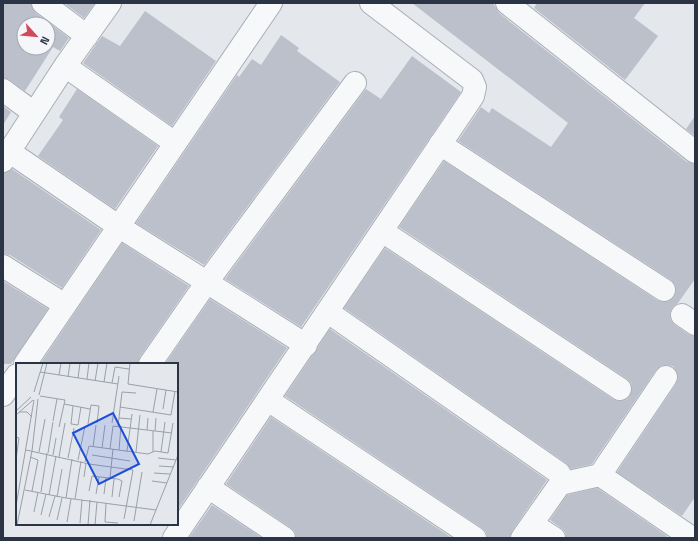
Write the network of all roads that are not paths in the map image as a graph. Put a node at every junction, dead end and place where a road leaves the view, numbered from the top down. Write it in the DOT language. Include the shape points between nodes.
graph roads {
  1 [pos="43,3"];
  2 [pos="110,3"];
  3 [pos="271,3"];
  4 [pos="371,3"];
  5 [pos="507,3"];
  6 [pos="87,36"];
  7 [pos="65,66"];
  8 [pos="355,83"];
  9 [pos="3,90"];
  10 [pos="34,113"];
  11 [pos="175,143"];
  12 [pos="440,144"];
  13 [pos="695,152"];
  14 [pos="6,156"];
  15 [pos="118,226"];
  16 [pos="382,231"];
  17 [pos="3,266"];
  18 [pos="207,282"];
  19 [pos="664,290"];
  20 [pos="65,305"];
  21 [pos="328,312"];
  22 [pos="306,345"];
  23 [pos="26,363"];
  24 [pos="151,363"];
  25 [pos="16,376"];
  26 [pos="666,378"];
  27 [pos="620,389"];
  28 [pos="3,395"];
  29 [pos="268,400"];
  30 [pos="600,475"];
  31 [pos="560,484"];
  32 [pos="208,487"];
  33 [pos="527,531"];
  34 [pos="692,533"];
  35 [pos="174,538"];
  36 [pos="284,538"];
  37 [pos="475,538"];
  38 [pos="554,538"];
  1 -- 6 [label="street"];
  2 -- 6 [label="street"];
  3 -- 11 [label="street"];
  4 -- 12 [label="street" via="472,80 475,87 473,96"];
  5 -- 13 [label="street"];
  6 -- 7 [label="street"];
  7 -- 10 [label="street"];
  7 -- 11 [label="street"];
  8 -- 18 [label="street"];
  9 -- 10 [label="street"];
  10 -- 14 [label="street"];
  11 -- 15 [label="street"];
  12 -- 16 [label="street"];
  12 -- 19 [label="street"];
  14 -- 15 [label="street"];
  15 -- 18 [label="street"];
  15 -- 20 [label="street"];
  16 -- 21 [label="street"];
  16 -- 27 [label="street"];
  17 -- 20 [label="street"];
  18 -- 22 [label="street"];
  18 -- 24 [label="street"];
  20 -- 23 [label="street"];
  21 -- 22 [label="street"];
  21 -- 31 [label="street" via="559,473 562,478"];
  22 -- 29 [label="street"];
  25 -- 28 [label="street"];
  26 -- 30 [label="street"];
  29 -- 32 [label="street"];
  29 -- 37 [label="street"];
  30 -- 31 [label="street"];
  30 -- 34 [label="street"];
  31 -- 33 [label="street"];
  32 -- 35 [label="street"];
  32 -- 36 [label="street"];
  33 -- 38 [label="street"];
}
